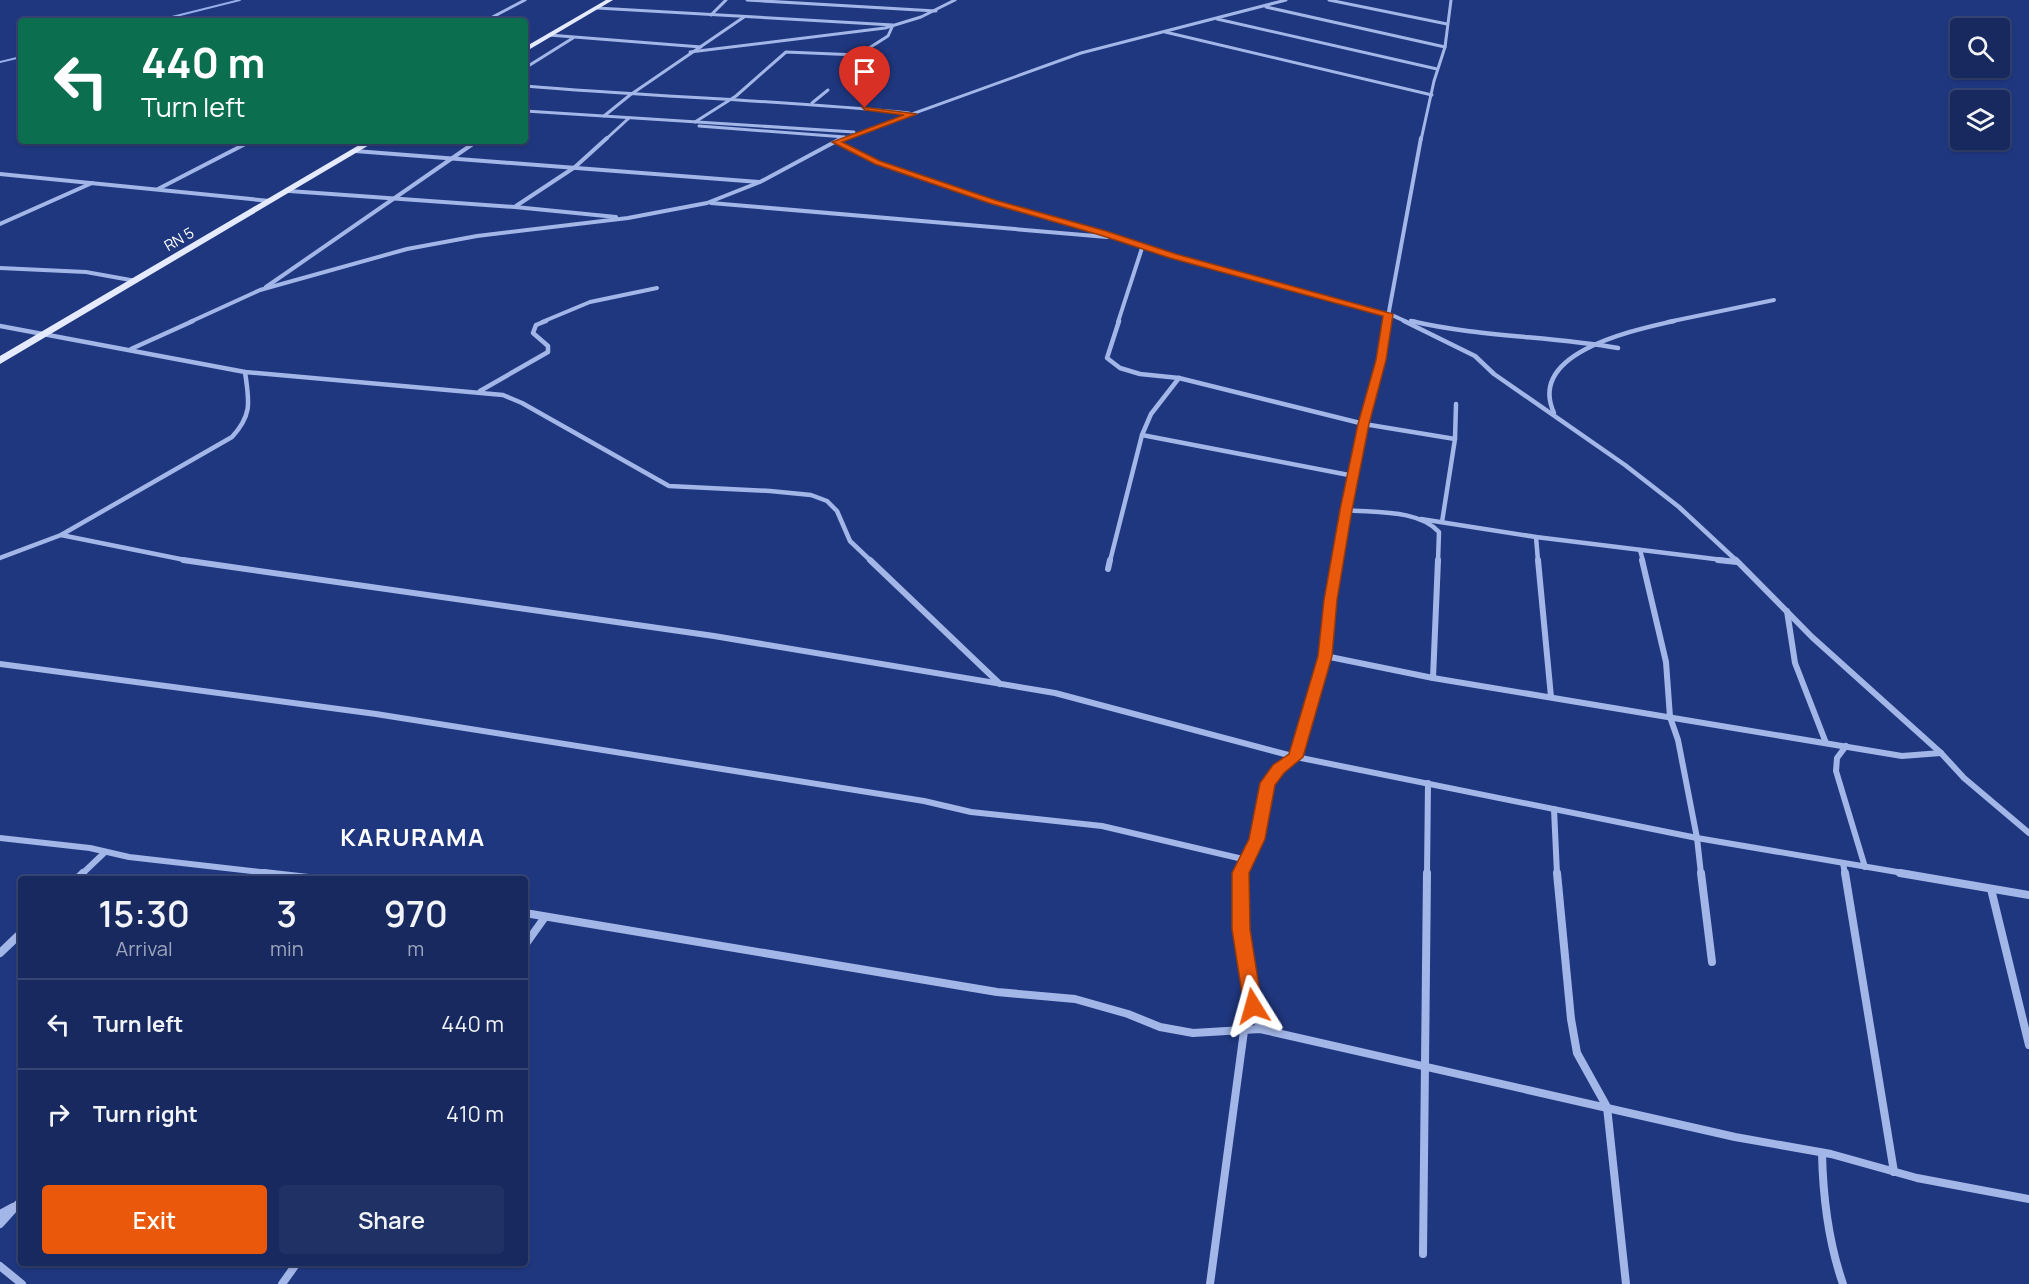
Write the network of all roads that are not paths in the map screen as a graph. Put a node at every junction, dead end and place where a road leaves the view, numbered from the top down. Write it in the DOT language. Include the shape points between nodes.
graph roads {
  1 [pos="525,0"];
  2 [pos="610,0"];
  3 [pos="726,0"];
  4 [pos="747,0"];
  5 [pos="955,0"];
  6 [pos="1286,0"];
  7 [pos="1329,0"];
  8 [pos="1451,0"];
  9 [pos="1263,6"];
  10 [pos="597,8"];
  11 [pos="939,11"];
  12 [pos="711,15"];
  13 [pos="744,17"];
  14 [pos="491,18"];
  15 [pos="1214,18"];
  16 [pos="1447,24"];
  17 [pos="893,25"];
  18 [pos="1161,31"];
  19 [pos="549,35"];
  20 [pos="573,37"];
  21 [pos="701,47"];
  22 [pos="1445,47"];
  23 [pos="528,48"];
  24 [pos="690,52"];
  25 [pos="528,66"];
  26 [pos="1437,69"];
  27 [pos="528,86"];
  28 [pos="828,90"];
  29 [pos="630,95"];
  30 [pos="1432,95"];
  31 [pos="729,101"];
  32 [pos="812,103"];
  33 [pos="528,113"];
  34 [pos="528,113"];
  35 [pos="913,114"];
  36 [pos="604,116"];
  37 [pos="628,120"];
  38 [pos="695,122"];
  39 [pos="858,132"];
  40 [pos="844,137"];
  41 [pos="836,142"];
  42 [pos="245,144"];
  43 [pos="367,144"];
  44 [pos="472,144"];
  45 [pos="355,151"];
  46 [pos="447,160"];
  47 [pos="575,167"];
  48 [pos="0,174"];
  49 [pos="760,182"];
  50 [pos="93,183"];
  51 [pos="158,189"];
  52 [pos="289,191"];
  53 [pos="391,198"];
  54 [pos="270,201"];
  55 [pos="707,203"];
  56 [pos="515,207"];
  57 [pos="628,218"];
  58 [pos="0,225"];
  59 [pos="1119,238"];
  60 [pos="1143,245"];
  61 [pos="0,268"];
  62 [pos="136,281"];
  63 [pos="657,288"];
  64 [pos="260,290"];
  65 [pos="1774,300"];
  66 [pos="1391,315"];
  67 [pos="0,326"];
  68 [pos="45,335"];
  69 [pos="1595,343"];
  70 [pos="1618,348"];
  71 [pos="131,349"];
  72 [pos="0,361"];
  73 [pos="245,372"];
  74 [pos="1179,378"];
  75 [pos="479,392"];
  76 [pos="1456,404"];
  77 [pos="1556,416"];
  78 [pos="1364,424"];
  79 [pos="1142,435"];
  80 [pos="1455,439"];
  81 [pos="1354,476"];
  82 [pos="1346,510"];
  83 [pos="1421,519"];
  84 [pos="1442,522"];
  85 [pos="61,535"];
  86 [pos="1536,537"];
  87 [pos="1640,550"];
  88 [pos="0,558"];
  89 [pos="1738,562"];
  90 [pos="1108,569"];
  91 [pos="1787,611"];
  92 [pos="1325,656"];
  93 [pos="0,664"];
  94 [pos="1433,678"];
  95 [pos="1000,684"];
  96 [pos="1551,697"];
  97 [pos="1670,717"];
  98 [pos="1826,743"];
  99 [pos="1846,746"];
  100 [pos="1941,753"];
  101 [pos="1296,757"];
  102 [pos="1428,783"];
  103 [pos="1554,809"];
  104 [pos="2029,833"];
  105 [pos="0,838"];
  106 [pos="1697,838"];
  107 [pos="104,853"];
  108 [pos="1246,860"];
  109 [pos="1843,863"];
  110 [pos="1864,867"];
  111 [pos="80,876"];
  112 [pos="290,876"];
  113 [pos="1991,889"];
  114 [pos="2029,895"];
  115 [pos="528,914"];
  116 [pos="545,917"];
  117 [pos="18,936"];
  118 [pos="528,941"];
  119 [pos="0,953"];
  120 [pos="1712,962"];
  121 [pos="1260,1029"];
  122 [pos="1244,1030"];
  123 [pos="2029,1045"];
  124 [pos="1425,1065"];
  125 [pos="1607,1107"];
  126 [pos="1822,1153"];
  127 [pos="1894,1172"];
  128 [pos="2029,1199"];
  129 [pos="18,1204"];
  130 [pos="18,1205"];
  131 [pos="0,1214"];
  132 [pos="0,1224"];
  133 [pos="1423,1254"];
  134 [pos="0,1266"];
  135 [pos="295,1266"];
  136 [pos="22,1284"];
  137 [pos="282,1284"];
  138 [pos="1210,1284"];
  139 [pos="1626,1284"];
  140 [pos="1843,1284"];
  1 -- 14 [label="street"];
  2 -- 10 [label="main road"];
  3 -- 12 [label="street"];
  4 -- 11 [label="street"];
  5 -- 11 [label="street"];
  6 -- 9 [label="street"];
  7 -- 16 [label="street"];
  8 -- 16 [label="street"];
  9 -- 15 [label="street"];
  9 -- 22 [label="street"];
  10 -- 12 [label="street"];
  10 -- 19 [label="main road"];
  11 -- 17 [label="street"];
  12 -- 13 [label="street"];
  13 -- 17 [label="street"];
  13 -- 21 [label="street"];
  15 -- 18 [label="street"];
  15 -- 26 [label="street"];
  16 -- 22 [label="street"];
  17 -- 24 [label="street"];
  17 -- 31 [label="street" via="888,36 858,55 786,52"];
  18 -- 30 [label="street"];
  18 -- 35 [label="street" via="1081,53"];
  19 -- 20 [label="street"];
  19 -- 23 [label="main road"];
  20 -- 21 [label="street"];
  20 -- 25 [label="street"];
  21 -- 24 [label="street"];
  22 -- 26 [label="street"];
  24 -- 29 [label="street"];
  26 -- 30 [label="street"];
  27 -- 29 [label="street"];
  28 -- 32 [label="street"];
  29 -- 31 [label="street"];
  29 -- 36 [label="street"];
  30 -- 66 [label="street" via="1413,173"];
  31 -- 32 [label="street"];
  31 -- 38 [label="street"];
  32 -- 35 [label="street"];
  33 -- 36 [label="street"];
  34 -- 37 [label="street"];
  35 -- 39 [label="street"];
  36 -- 37 [label="street"];
  37 -- 38 [label="street"];
  37 -- 40 [label="street"];
  37 -- 47 [label="street"];
  38 -- 39 [label="street"];
  39 -- 40 [label="street"];
  40 -- 41 [label="street"];
  41 -- 49 [label="street"];
  41 -- 59 [label="street" via="927,180"];
  42 -- 51 [label="street"];
  43 -- 45 [label="main road, RN 5 / RN 5"];
  44 -- 46 [label="street"];
  45 -- 46 [label="street"];
  45 -- 52 [label="main road, RN 5 / RN 5"];
  46 -- 47 [label="street"];
  46 -- 53 [label="street"];
  47 -- 49 [label="street"];
  47 -- 56 [label="street"];
  48 -- 50 [label="street"];
  49 -- 55 [label="street"];
  50 -- 51 [label="street"];
  50 -- 58 [label="street"];
  51 -- 54 [label="street"];
  52 -- 53 [label="street"];
  52 -- 54 [label="main road, RN 5 / RN 5"];
  53 -- 56 [label="street"];
  53 -- 64 [label="street"];
  54 -- 62 [label="main road, RN 5 / RN 5"];
  55 -- 57 [label="street"];
  55 -- 59 [label="street"];
  56 -- 57 [label="street"];
  57 -- 64 [label="street" via="477,236 407,249"];
  59 -- 60 [label="street"];
  60 -- 66 [label="street"];
  60 -- 74 [label="street" via="1107,358 1122,369"];
  61 -- 62 [label="street" via="86,272"];
  62 -- 68 [label="main road, RN 5 / RN 5"];
  63 -- 75 [label="street" via="590,302 536,325 533,333 548,346 548,352"];
  64 -- 71 [label="street"];
  65 -- 69 [label="street" via="1682,317"];
  66 -- 69 [label="street" via="1448,331"];
  66 -- 77 [label="street" via="1475,356 1494,374"];
  66 -- 78 [label="street"];
  67 -- 68 [label="street"];
  68 -- 71 [label="street"];
  68 -- 72 [label="main road, RN 5 / RN 5"];
  69 -- 70 [label="street"];
  69 -- 77 [label="street" via="1554,375 1547,403"];
  71 -- 73 [label="street"];
  73 -- 75 [label="street"];
  73 -- 85 [label="street" via="250,412 232,437"];
  74 -- 78 [label="street"];
  74 -- 79 [label="street" via="1151,414"];
  75 -- 95 [label="street" via="503,395 522,403 669,486 770,491 811,495 827,501 837,511 850,541"];
  76 -- 80 [label="street"];
  77 -- 89 [label="street" via="1655,486"];
  78 -- 80 [label="street"];
  78 -- 81 [label="street"];
  79 -- 81 [label="street"];
  79 -- 90 [label="street"];
  80 -- 84 [label="street"];
  81 -- 82 [label="street"];
  82 -- 83 [label="street"];
  82 -- 92 [label="street"];
  83 -- 84 [label="street"];
  83 -- 94 [label="street" via="1436,526 1439,532"];
  84 -- 86 [label="street"];
  85 -- 88 [label="street"];
  85 -- 95 [label="street" via="204,564 690,633"];
  86 -- 87 [label="street"];
  86 -- 96 [label="street"];
  87 -- 89 [label="street"];
  87 -- 97 [label="street" via="1666,662"];
  89 -- 91 [label="street"];
  91 -- 98 [label="street" via="1787,636 1795,666"];
  91 -- 100 [label="street"];
  92 -- 94 [label="street"];
  92 -- 101 [label="street"];
  93 -- 108 [label="street" via="376,714 924,801 971,812 1102,826"];
  94 -- 96 [label="street"];
  95 -- 101 [label="street" via="1055,693"];
  96 -- 97 [label="street"];
  97 -- 98 [label="street"];
  97 -- 106 [label="street"];
  98 -- 99 [label="street"];
  99 -- 100 [label="street" via="1902,756"];
  99 -- 110 [label="street" via="1837,758 1836,771"];
  100 -- 104 [label="street" via="1964,778"];
  101 -- 102 [label="street"];
  101 -- 108 [label="street" via="1268,783 1257,839"];
  102 -- 103 [label="street"];
  102 -- 124 [label="street"];
  103 -- 106 [label="street"];
  103 -- 125 [label="street" via="1558,896 1577,1053"];
  105 -- 107 [label="street"];
  106 -- 109 [label="street"];
  106 -- 120 [label="street"];
  107 -- 111 [label="street"];
  107 -- 112 [label="street"];
  108 -- 121 [label="street" via="1240,873 1241,929"];
  109 -- 110 [label="street"];
  109 -- 127 [label="street"];
  110 -- 113 [label="street"];
  113 -- 114 [label="street"];
  113 -- 123 [label="street"];
  115 -- 116 [label="street"];
  116 -- 118 [label="street"];
  116 -- 122 [label="street" via="997,993 1075,999 1193,1034"];
  117 -- 119 [label="street"];
  121 -- 122 [label="street"];
  121 -- 124 [label="street"];
  122 -- 138 [label="street"];
  124 -- 125 [label="street"];
  124 -- 133 [label="street"];
  125 -- 126 [label="street"];
  125 -- 139 [label="street"];
  126 -- 127 [label="street"];
  126 -- 140 [label="street" via="1822,1186 1832,1254"];
  127 -- 128 [label="street"];
  129 -- 131 [label="street"];
  130 -- 132 [label="street"];
  134 -- 136 [label="street"];
  135 -- 137 [label="street"];
}
